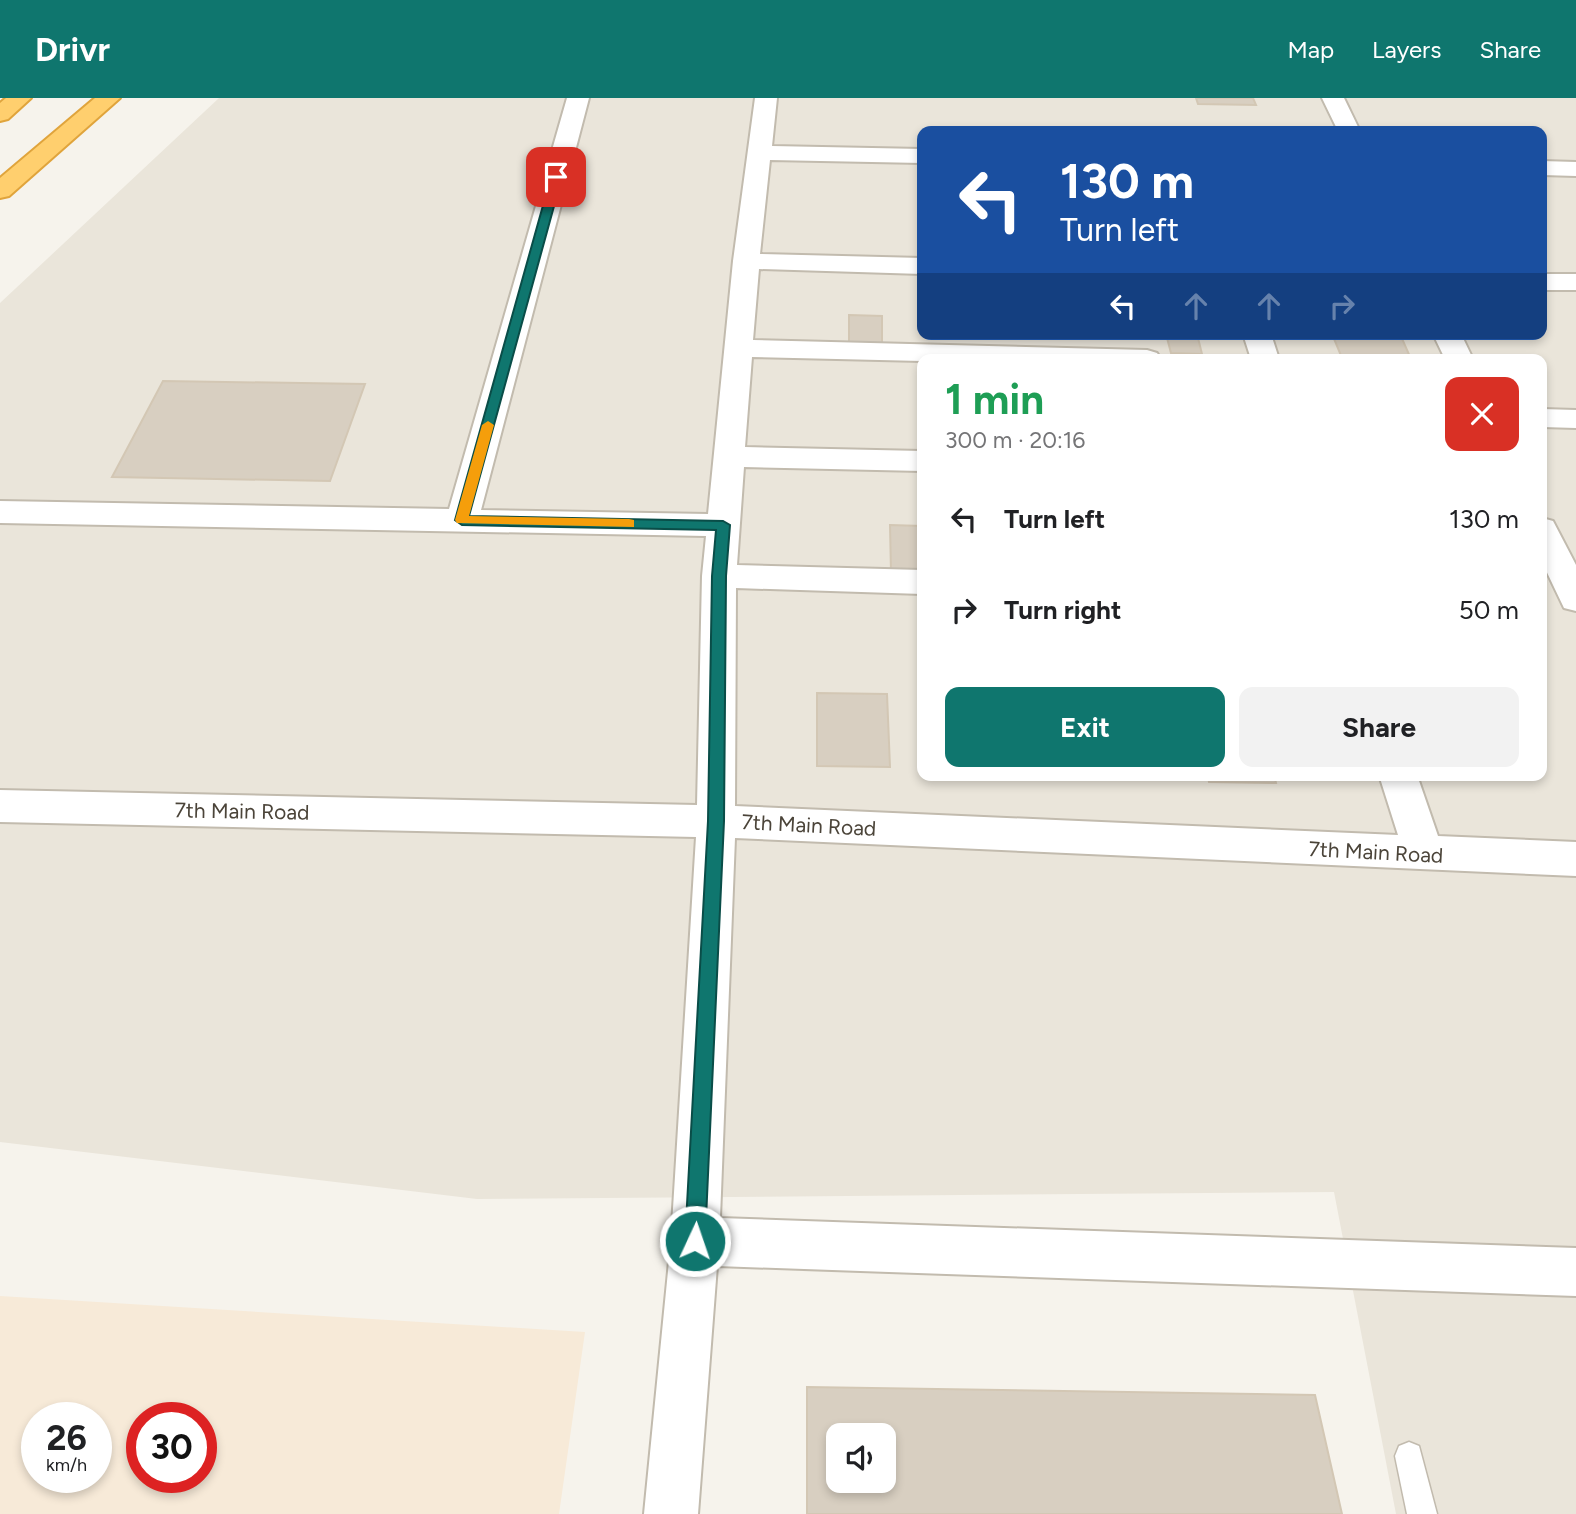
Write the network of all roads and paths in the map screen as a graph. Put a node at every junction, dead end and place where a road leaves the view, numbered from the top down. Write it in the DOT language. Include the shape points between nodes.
graph roads {
  1 [pos="20,98"];
  2 [pos="109,98"];
  3 [pos="578,98"];
  4 [pos="766,98"];
  5 [pos="1333,98"];
  6 [pos="0,114"];
  7 [pos="1347,126"];
  8 [pos="759,153"];
  9 [pos="917,156"];
  10 [pos="1547,168"];
  11 [pos="1576,169"];
  12 [pos="0,191"];
  13 [pos="746,261"];
  14 [pos="917,266"];
  15 [pos="1547,282"];
  16 [pos="1576,282"];
  17 [pos="739,348"];
  18 [pos="962,354"];
  19 [pos="1547,418"];
  20 [pos="1576,419"];
  21 [pos="729,457"];
  22 [pos="917,461"];
  23 [pos="0,512"];
  24 [pos="462,520"];
  25 [pos="723,525"];
  26 [pos="1547,539"];
  27 [pos="719,576"];
  28 [pos="917,582"];
  29 [pos="1575,595"];
  30 [pos="1400,781"];
  31 [pos="0,806"];
  32 [pos="716,821"];
  33 [pos="1424,854"];
  34 [pos="1576,859"];
  35 [pos="695,1241"];
  36 [pos="1576,1272"];
  37 [pos="1409,1456"];
  38 [pos="671,1514"];
  39 [pos="1422,1514"];
  1 -- 6 [label="highway"];
  2 -- 12 [label="highway"];
  3 -- 24 [label="street"];
  4 -- 8 [label="street"];
  5 -- 7 [label="street"];
  8 -- 9 [label="street"];
  8 -- 13 [label="street"];
  10 -- 11 [label="street"];
  13 -- 14 [label="street"];
  13 -- 17 [label="street"];
  15 -- 16 [label="street"];
  17 -- 18 [label="street"];
  17 -- 21 [label="street"];
  19 -- 20 [label="street"];
  21 -- 22 [label="street"];
  21 -- 25 [label="street"];
  23 -- 24 [label="street"];
  24 -- 25 [label="street"];
  25 -- 27 [label="street"];
  26 -- 29 [label="street"];
  27 -- 28 [label="street"];
  27 -- 32 [label="street"];
  30 -- 33 [label="street"];
  31 -- 32 [label="street, 7th Main Road"];
  32 -- 33 [label="street, 7th Main Road"];
  32 -- 35 [label="street"];
  33 -- 34 [label="street, 7th Main Road"];
  35 -- 36 [label="street"];
  35 -- 38 [label="street"];
  37 -- 39 [label="lane"];
}
